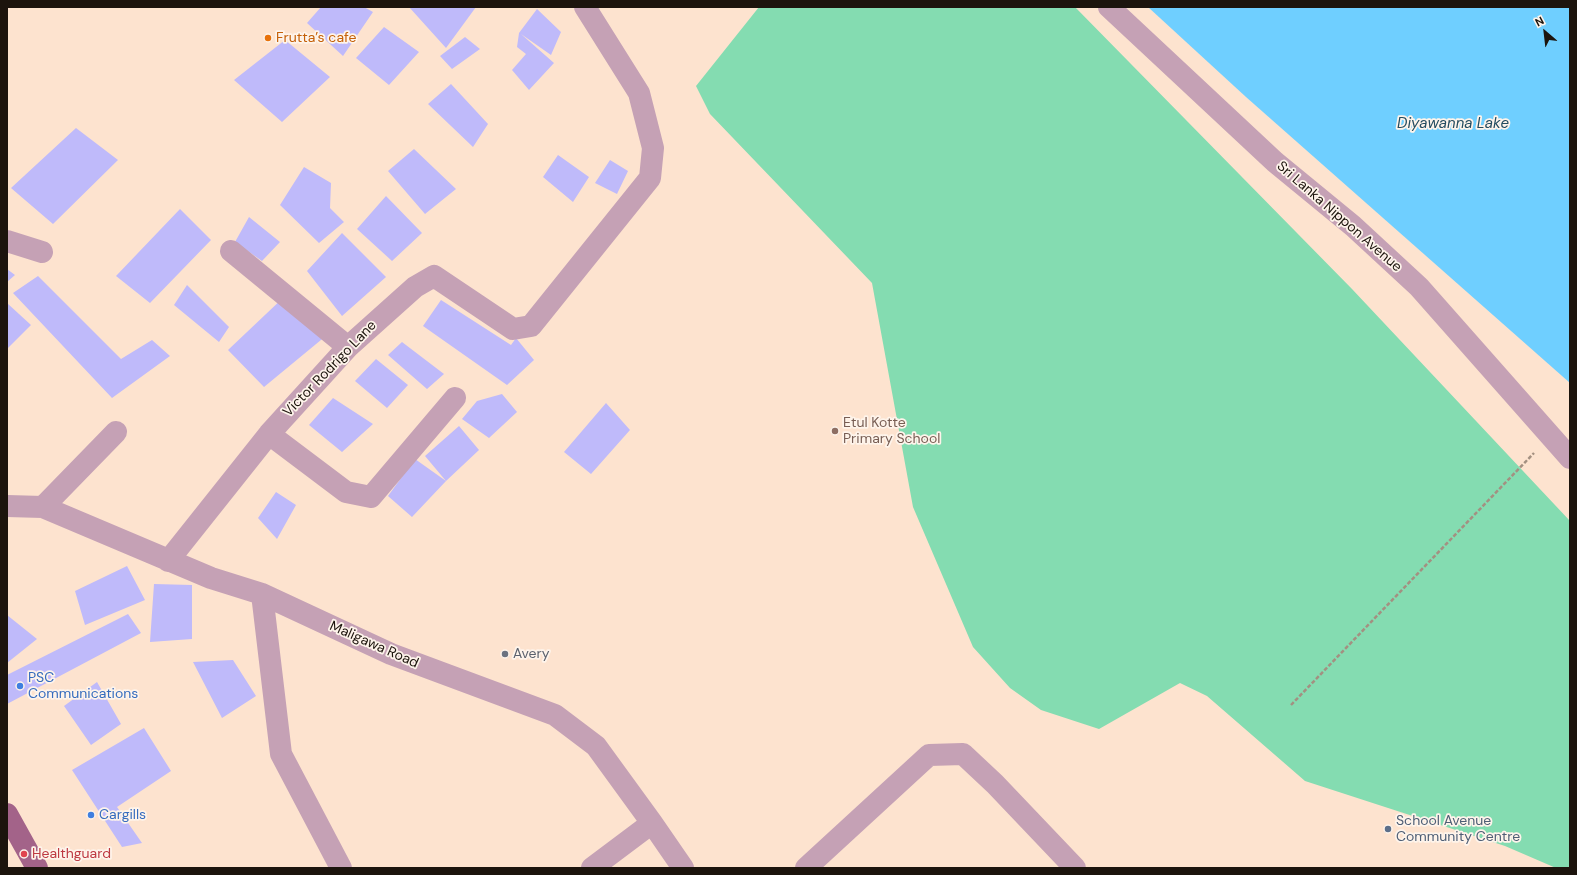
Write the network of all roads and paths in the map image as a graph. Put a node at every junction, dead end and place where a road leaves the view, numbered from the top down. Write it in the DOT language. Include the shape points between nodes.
graph roads {
  1 [pos="585,7"];
  2 [pos="1109,7"];
  3 [pos="7,241"];
  4 [pos="231,251"];
  5 [pos="42,252"];
  6 [pos="348,347"];
  7 [pos="455,398"];
  8 [pos="116,432"];
  9 [pos="269,434"];
  10 [pos="1550,436"];
  11 [pos="1570,458"];
  12 [pos="7,506"];
  13 [pos="43,507"];
  14 [pos="168,560"];
  15 [pos="262,594"];
  16 [pos="1291,705"];
  17 [pos="7,814"];
  18 [pos="652,823"];
  19 [pos="37,868"];
  20 [pos="341,868"];
  21 [pos="592,868"];
  22 [pos="683,868"];
  23 [pos="806,868"];
  24 [pos="1075,868"];
  1 -- 6 [label="street, Victor Rodrigo Lane" via="639,93 653,148 650,178 531,326 512,328 434,276 415,287"];
  2 -- 10 [label="street, Sri Lanka Nippon Avenue" via="1275,162 1353,226 1419,287"];
  3 -- 5 [label="street"];
  4 -- 6 [label="street"];
  6 -- 9 [label="street, Victor Rodrigo Lane"];
  7 -- 9 [label="street" via="371,497 346,492"];
  8 -- 13 [label="street"];
  9 -- 14 [label="street, Victor Rodrigo Lane"];
  10 -- 11 [label="street, Sri Lanka Nippon Avenue"];
  10 -- 16 [label="path"];
  12 -- 13 [label="street, Maligawa Road"];
  13 -- 14 [label="street, Maligawa Road"];
  14 -- 15 [label="street, Maligawa Road" via="211,578"];
  15 -- 18 [label="street, Maligawa Road" via="391,654 555,715 596,746"];
  15 -- 20 [label="street" via="281,754"];
  17 -- 19 [label="main road"];
  18 -- 21 [label="street"];
  18 -- 22 [label="street, Maligawa Road"];
  23 -- 24 [label="street" via="929,755 963,754"];
}
